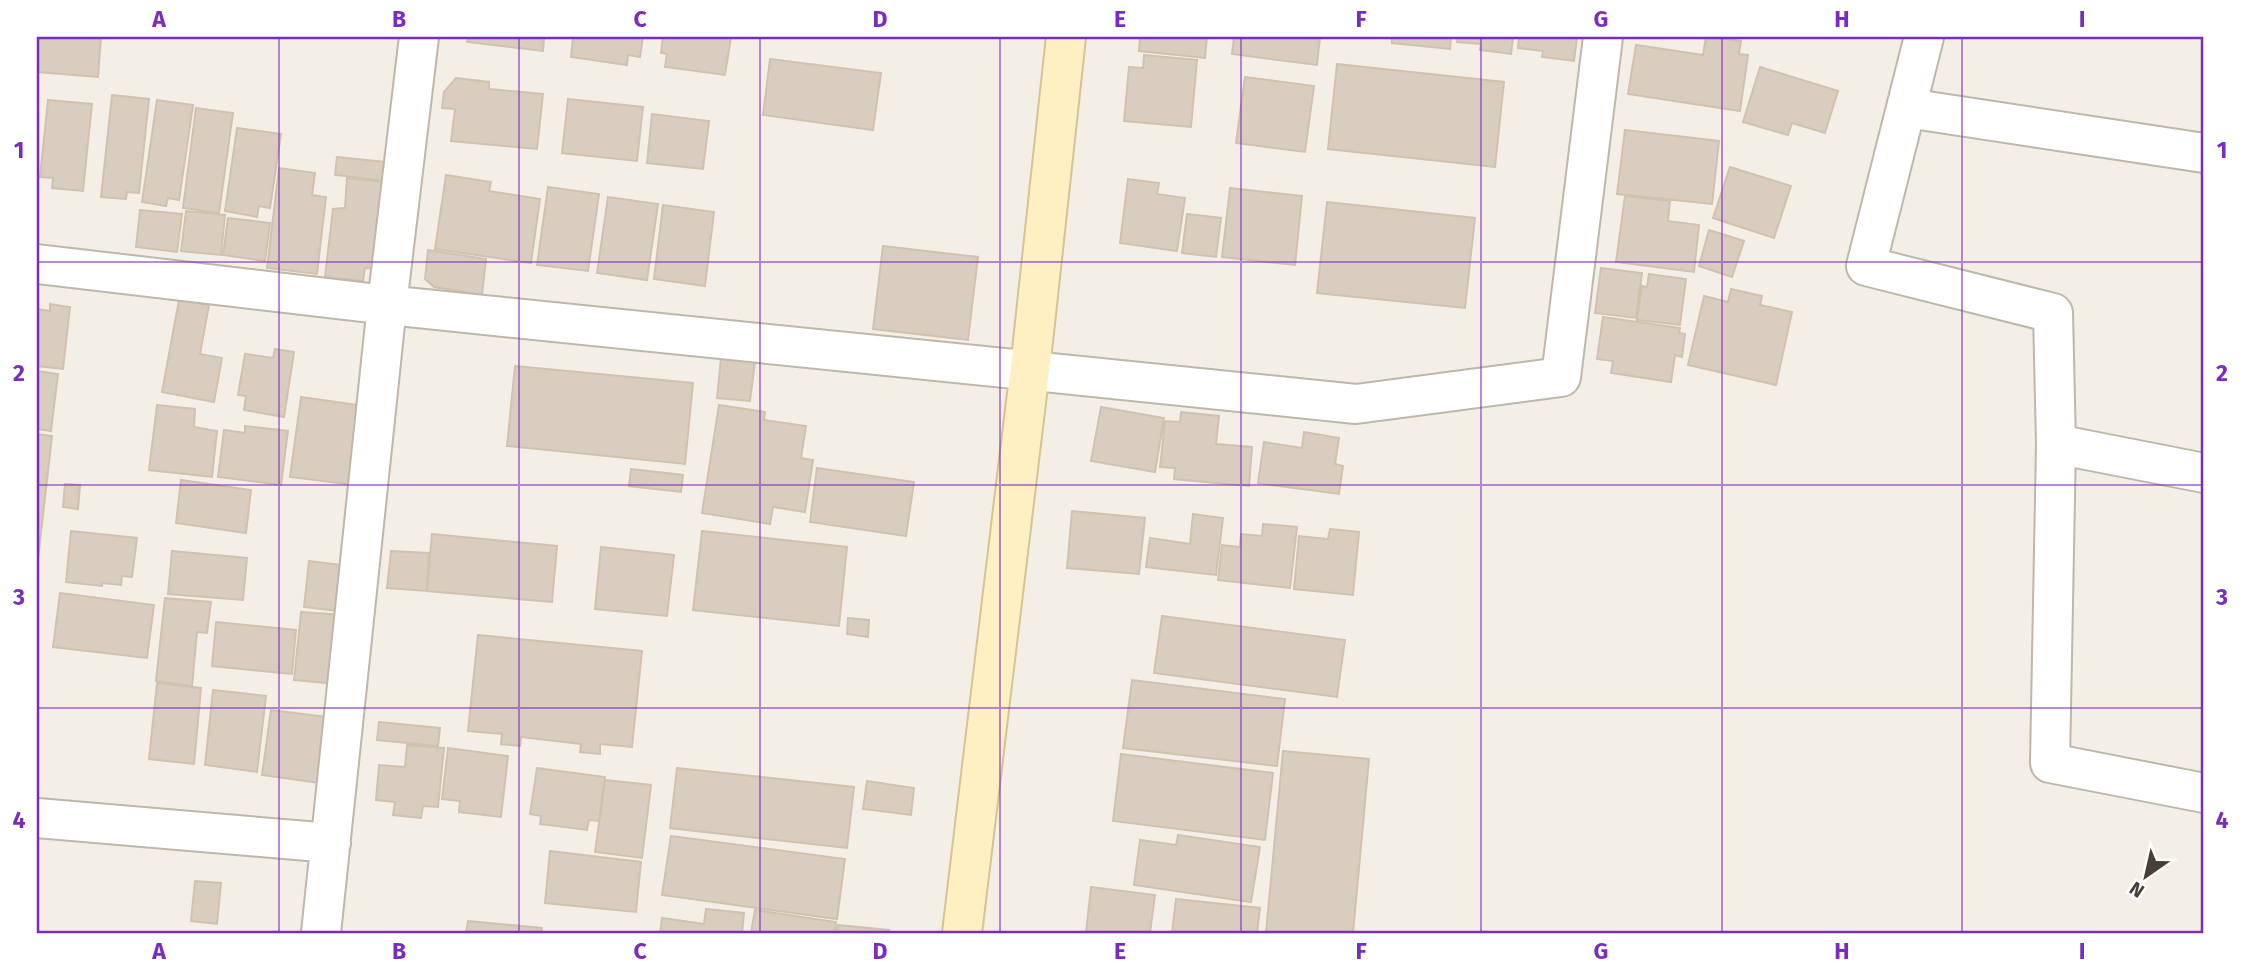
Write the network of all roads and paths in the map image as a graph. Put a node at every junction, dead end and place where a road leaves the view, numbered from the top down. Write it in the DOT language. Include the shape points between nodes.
graph roads {
  1 [pos="419,37"];
  2 [pos="1066,37"];
  3 [pos="1603,37"];
  4 [pos="1924,37"];
  5 [pos="1906,108"];
  6 [pos="2204,153"];
  7 [pos="37,264"];
  8 [pos="387,304"];
  9 [pos="1030,369"];
  10 [pos="2056,444"];
  11 [pos="2204,473"];
  12 [pos="2204,793"];
  13 [pos="37,818"];
  14 [pos="331,843"];
  15 [pos="321,933"];
  16 [pos="962,933"];
  1 -- 8 [label="street"];
  2 -- 9 [label="street"];
  3 -- 9 [label="street" via="1561,377 1356,404"];
  4 -- 5 [label="street"];
  5 -- 6 [label="street"];
  5 -- 10 [label="street" via="1866,266 2053,313"];
  7 -- 8 [label="street"];
  8 -- 9 [label="street"];
  8 -- 14 [label="street"];
  9 -- 16 [label="street"];
  10 -- 11 [label="street"];
  10 -- 12 [label="street" via="2050,763"];
  13 -- 14 [label="street"];
  14 -- 15 [label="street"];
}
